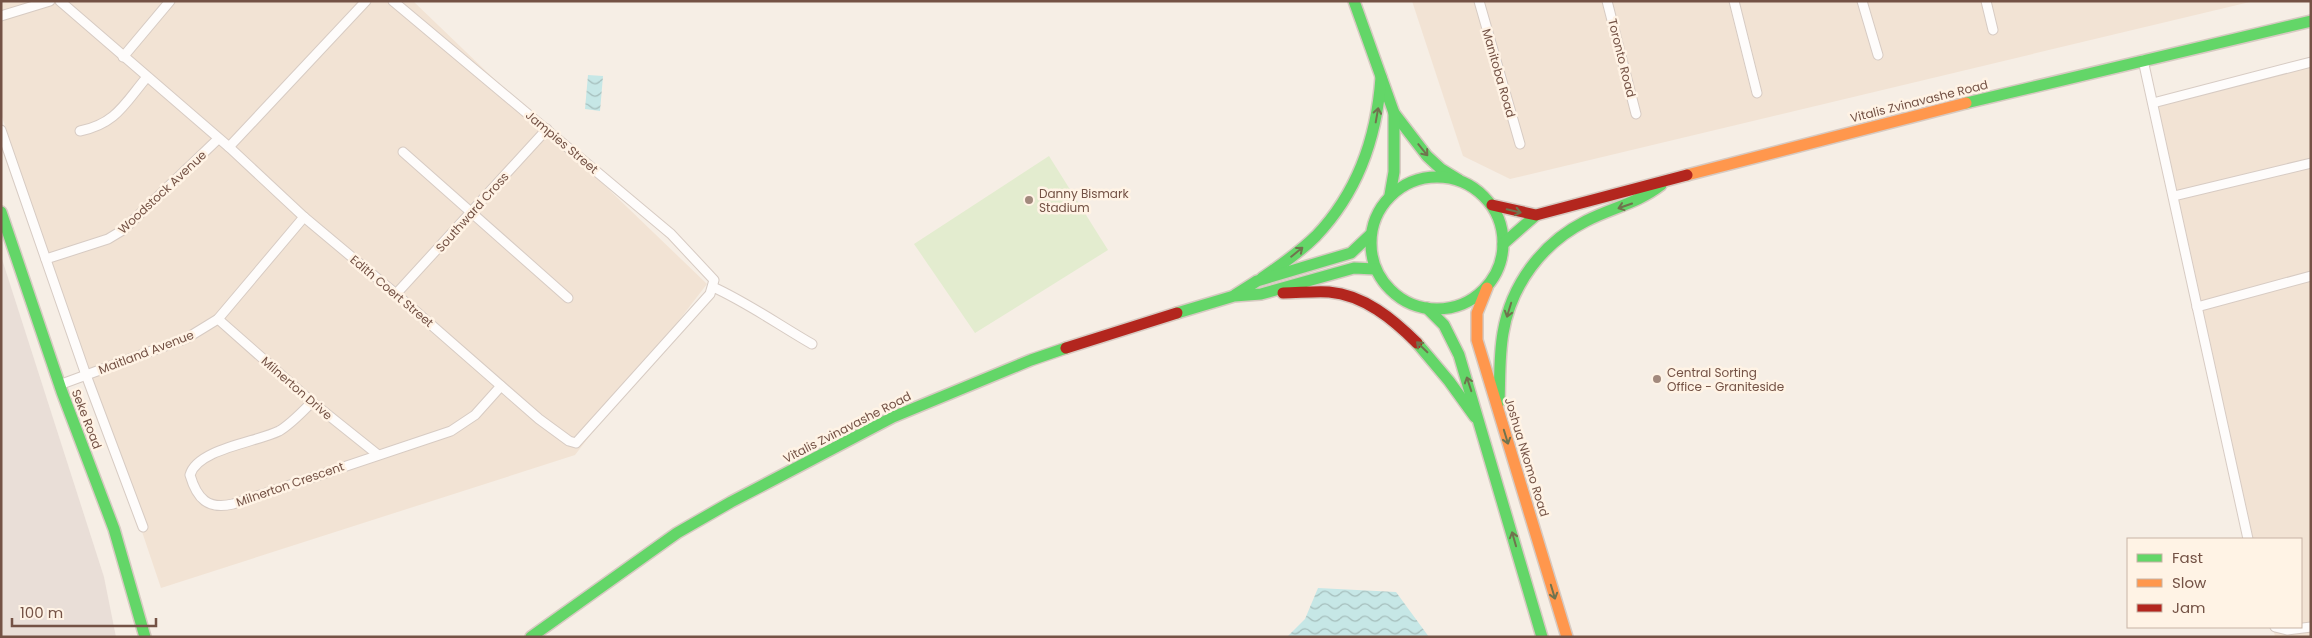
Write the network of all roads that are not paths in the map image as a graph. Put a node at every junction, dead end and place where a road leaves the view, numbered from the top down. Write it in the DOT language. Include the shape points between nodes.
graph roads {
  1 [pos="50,1"];
  2 [pos="60,1"];
  3 [pos="170,1"];
  4 [pos="366,1"];
  5 [pos="392,1"];
  6 [pos="1354,1"];
  7 [pos="1479,1"];
  8 [pos="1607,1"];
  9 [pos="1734,1"];
  10 [pos="1862,1"];
  11 [pos="1986,1"];
  12 [pos="1,16"];
  13 [pos="2311,21"];
  14 [pos="1993,30"];
  15 [pos="1878,55"];
  16 [pos="123,57"];
  17 [pos="2143,60"];
  18 [pos="2311,62"];
  19 [pos="146,77"];
  20 [pos="1381,77"];
  21 [pos="1757,93"];
  22 [pos="2153,103"];
  23 [pos="1394,113"];
  24 [pos="1636,114"];
  25 [pos="547,129"];
  26 [pos="1,130"];
  27 [pos="80,131"];
  28 [pos="218,139"];
  29 [pos="1520,144"];
  30 [pos="229,147"];
  31 [pos="403,152"];
  32 [pos="2311,163"];
  33 [pos="1459,180"];
  34 [pos="1666,181"];
  35 [pos="1390,195"];
  36 [pos="2174,196"];
  37 [pos="1492,205"];
  38 [pos="1,212"];
  39 [pos="472,213"];
  40 [pos="1536,215"];
  41 [pos="304,217"];
  42 [pos="1370,235"];
  43 [pos="1503,244"];
  44 [pos="46,259"];
  45 [pos="1375,269"];
  46 [pos="2311,276"];
  47 [pos="1257,281"];
  48 [pos="1488,285"];
  49 [pos="712,290"];
  50 [pos="396,294"];
  51 [pos="1261,294"];
  52 [pos="1234,296"];
  53 [pos="568,298"];
  54 [pos="2197,307"];
  55 [pos="1427,308"];
  56 [pos="218,319"];
  57 [pos="812,344"];
  58 [pos="86,375"];
  59 [pos="59,385"];
  60 [pos="501,386"];
  61 [pos="312,402"];
  62 [pos="1498,412"];
  63 [pos="1482,428"];
  64 [pos="377,454"];
  65 [pos="143,528"];
  66 [pos="2248,538"];
  67 [pos="2311,627"];
  68 [pos="2279,628"];
  69 [pos="146,635"];
  70 [pos="530,637"];
  71 [pos="1542,637"];
  72 [pos="1567,637"];
  1 -- 12 [label="street"];
  2 -- 16 [label="street, Edith Coert Street"];
  3 -- 16 [label="street"];
  4 -- 30 [label="street"];
  5 -- 25 [label="street, Jampies Street"];
  6 -- 20 [label="main road"];
  7 -- 29 [label="street, Manitoba Road"];
  8 -- 24 [label="street, Toronto Road"];
  9 -- 21 [label="street"];
  10 -- 15 [label="street"];
  11 -- 14 [label="street"];
  13 -- 17 [label="main road, Vitalis Zvinavashe Road"];
  16 -- 19 [label="street, Edith Coert Street"];
  17 -- 22 [label="street"];
  17 -- 34 [label="main road, Vitalis Zvinavashe Road"];
  18 -- 22 [label="street"];
  19 -- 27 [label="street" via="114,116 96,128"];
  19 -- 28 [label="street, Edith Coert Street"];
  20 -- 23 [label="main road"];
  47 -- 20 [label="main road, one-way" via="1316,236 1339,208 1369,147 1378,115"];
  22 -- 36 [label="street"];
  23 -- 33 [label="main road, one-way" via="1427,156"];
  23 -- 35 [label="main road" via="1394,172"];
  25 -- 39 [label="street, Southward Cross"];
  25 -- 49 [label="street, Jampies Street" via="670,234 711,275 714,280"];
  26 -- 44 [label="street"];
  28 -- 30 [label="street, Edith Coert Street"];
  28 -- 44 [label="street, Woodstock Avenue" via="116,234"];
  30 -- 41 [label="street, Edith Coert Street"];
  31 -- 39 [label="street"];
  32 -- 36 [label="street"];
  33 -- 35 [label="main road" via="1441,176 1423,178 1405,184"];
  33 -- 37 [label="main road" via="1477,190"];
  34 -- 40 [label="main road, Vitalis Zvinavashe Road"];
  34 -- 62 [label="main road, one-way" via="1646,197 1572,229 1532,264 1510,305 1503,332"];
  35 -- 42 [label="main road" via="1377,214"];
  36 -- 54 [label="street"];
  37 -- 40 [label="main road, Vitalis Zvinavashe Road, one-way"];
  37 -- 43 [label="main road" via="1498,217"];
  38 -- 59 [label="main road, Seke Road"];
  39 -- 50 [label="street, Southward Cross"];
  39 -- 53 [label="street"];
  40 -- 43 [label="main road, Vitalis Zvinavashe Road"];
  41 -- 50 [label="street, Edith Coert Street"];
  41 -- 56 [label="street, Maitland Avenue"];
  42 -- 45 [label="main road"];
  42 -- 47 [label="main road, Vitalis Zvinavashe Road" via="1351,254"];
  43 -- 48 [label="main road" via="1496,273"];
  44 -- 58 [label="street"];
  45 -- 51 [label="main road, Vitalis Zvinavashe Road" via="1354,268"];
  45 -- 55 [label="main road" via="1396,296"];
  46 -- 54 [label="street"];
  47 -- 52 [label="main road, Vitalis Zvinavashe Road"];
  48 -- 55 [label="main road" via="1476,297 1460,305 1444,309"];
  48 -- 62 [label="main road, Joshua Nkomo Road" via="1477,313 1476,340"];
  49 -- 57 [label="street" via="740,300"];
  49 -- 60 [label="street, Edith Coert Street" via="576,443 564,438"];
  50 -- 60 [label="street, Edith Coert Street"];
  51 -- 52 [label="main road, Vitalis Zvinavashe Road"];
  63 -- 51 [label="main road, one-way" via="1435,360 1404,331 1358,299 1328,292"];
  52 -- 70 [label="main road, Vitalis Zvinavashe Road" via="1031,360 893,416 677,533"];
  54 -- 66 [label="street"];
  63 -- 55 [label="main road, one-way" via="1459,354 1444,325"];
  56 -- 58 [label="street, Maitland Avenue" via="187,338"];
  56 -- 61 [label="street, Milnerton Drive"];
  58 -- 59 [label="street, Maitland Avenue"];
  58 -- 65 [label="street"];
  59 -- 69 [label="main road, Seke Road" via="114,529"];
  60 -- 64 [label="street, Milnerton Crescent" via="476,415 451,431"];
  61 -- 64 [label="street, Milnerton Drive"];
  61 -- 64 [label="street, Milnerton Crescent" via="281,430 213,454 194,466 190,475 204,501 221,507 233,504"];
  62 -- 72 [label="main road, Joshua Nkomo Road, one-way"];
  71 -- 63 [label="main road, one-way"];
  67 -- 68 [label="street"];
}
